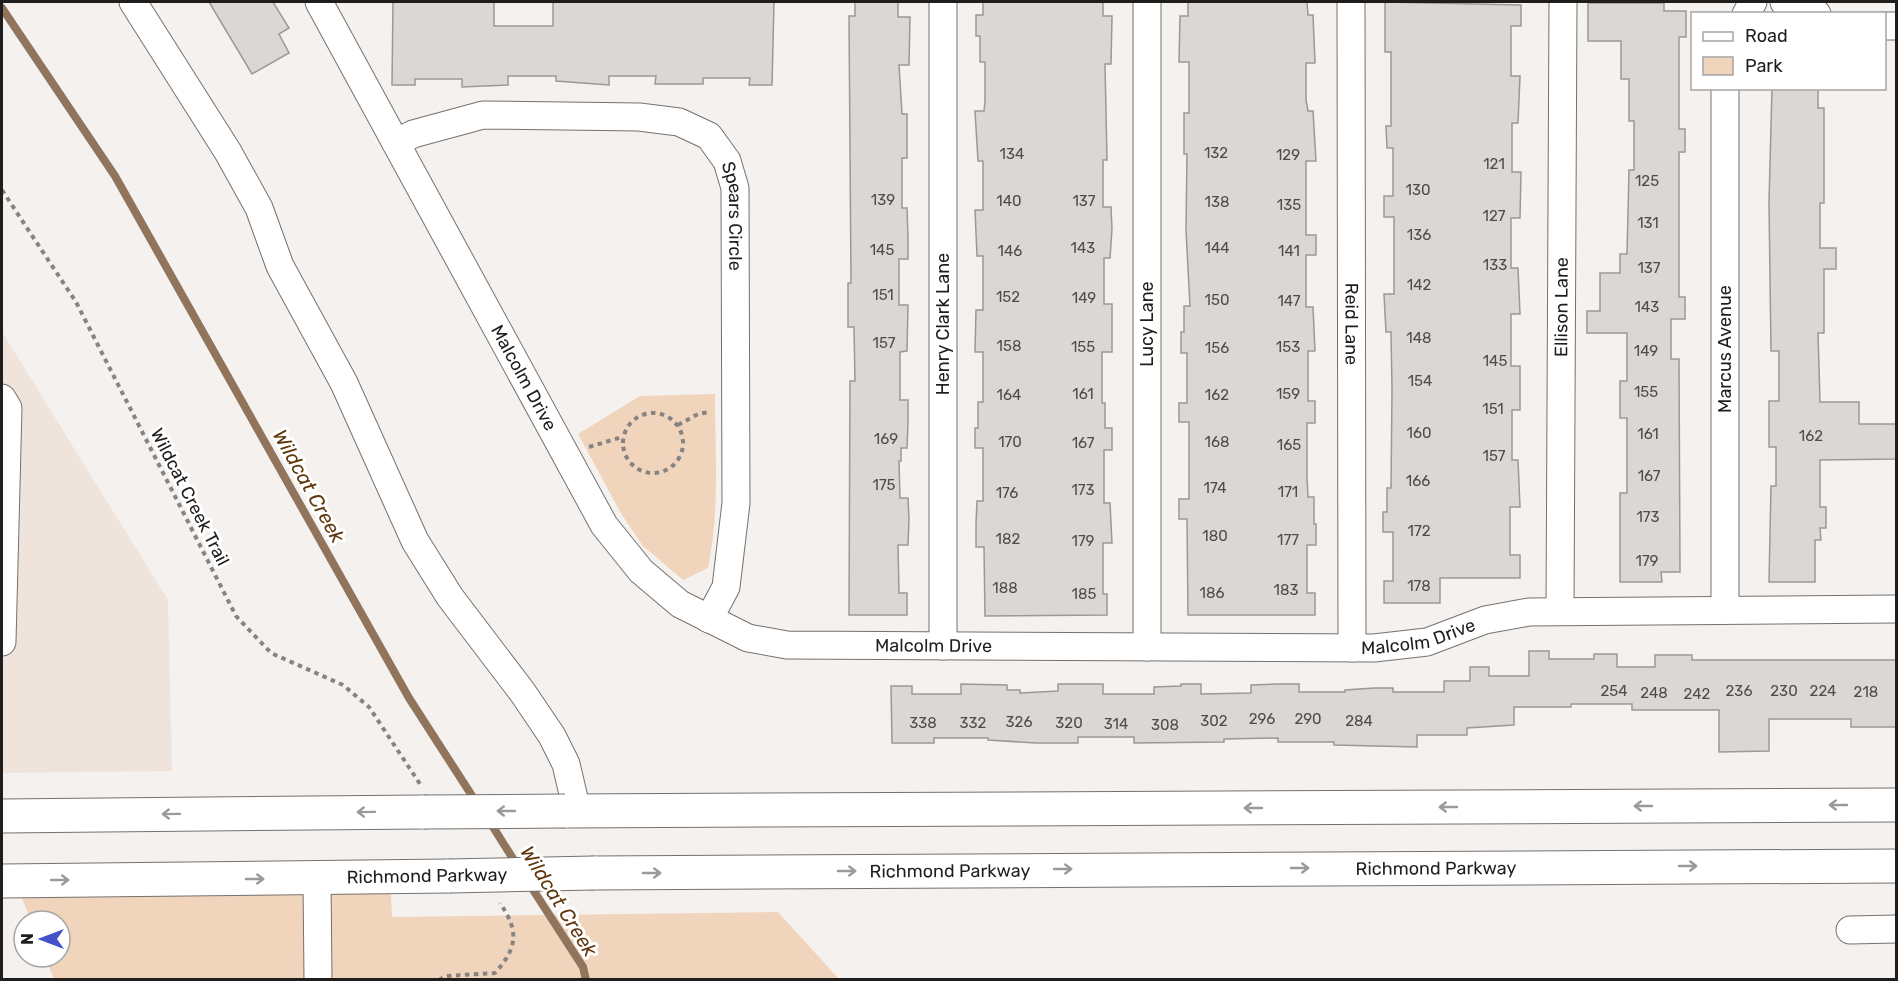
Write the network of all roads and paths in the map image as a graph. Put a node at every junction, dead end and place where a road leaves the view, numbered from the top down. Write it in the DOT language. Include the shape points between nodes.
graph roads {
  1 [pos="133,2"];
  2 [pos="319,2"];
  3 [pos="943,2"];
  4 [pos="1147,2"];
  5 [pos="1351,2"];
  6 [pos="1563,2"];
  7 [pos="1784,2"];
  8 [pos="1812,12"];
  9 [pos="1725,90"];
  10 [pos="396,142"];
  11 [pos="2,190"];
  12 [pos="2,398"];
  13 [pos="736,407"];
  14 [pos="678,425"];
  15 [pos="622,437"];
  16 [pos="566,456"];
  17 [pos="1896,609"];
  18 [pos="1725,610"];
  19 [pos="1560,611"];
  20 [pos="709,618"];
  21 [pos="2,642"];
  22 [pos="943,646"];
  23 [pos="1147,647"];
  24 [pos="1352,648"];
  25 [pos="407,765"];
  26 [pos="1896,805"];
  27 [pos="571,811"];
  28 [pos="2,816"];
  29 [pos="1896,866"];
  30 [pos="317,879"];
  31 [pos="2,881"];
  32 [pos="508,915"];
  33 [pos="1896,929"];
  34 [pos="1850,930"];
  35 [pos="318,980"];
  36 [pos="439,980"];
  1 -- 27 [label="street" via="259,208 280,266 344,383 415,541 450,597 552,736 566,764"];
  2 -- 10 [label="street, Malcolm Drive"];
  3 -- 22 [label="street, Henry Clark Lane"];
  4 -- 23 [label="street, Lucy Lane"];
  5 -- 24 [label="street, Reid Lane"];
  6 -- 19 [label="street, Ellison Lane"];
  7 -- 8 [label="street"];
  9 -- 18 [label="street, Marcus Avenue"];
  10 -- 13 [label="street, Spears Circle" via="483,115 639,117 680,122 709,136 727,161 735,188"];
  10 -- 16 [label="street, Malcolm Drive"];
  11 -- 25 [label="path, Wildcat Creek Trail" via="76,302 236,616 272,653 343,685 369,707"];
  12 -- 21 [label="street" via="8,408"];
  13 -- 14 [label="path" via="698,414"];
  13 -- 20 [label="street, Spears Circle" via="733,543 726,586"];
  14 -- 15 [label="path" via="662,413 642,414 626,427"];
  14 -- 15 [label="path" via="683,436 680,457 673,465 654,473 634,467 627,459"];
  15 -- 16 [label="path"];
  16 -- 20 [label="street, Malcolm Drive" via="603,525 641,571 680,604"];
  17 -- 18 [label="street, Malcolm Drive"];
  18 -- 19 [label="street, Malcolm Drive"];
  19 -- 24 [label="street, Malcolm Drive" via="1485,620 1427,642"];
  20 -- 22 [label="street, Malcolm Drive" via="748,638 787,645"];
  22 -- 23 [label="street, Malcolm Drive"];
  23 -- 24 [label="street, Malcolm Drive"];
  26 -- 27 [label="highway, one-way"];
  27 -- 28 [label="highway, one-way, bridge"];
  30 -- 29 [label="highway, Richmond Parkway, one-way, bridge" via="594,873"];
  31 -- 30 [label="highway, Richmond Parkway, one-way"];
  30 -- 35 [label="street"];
  32 -- 36 [label="path" via="514,945 495,973 446,975"];
  33 -- 34 [label="street"];
}
